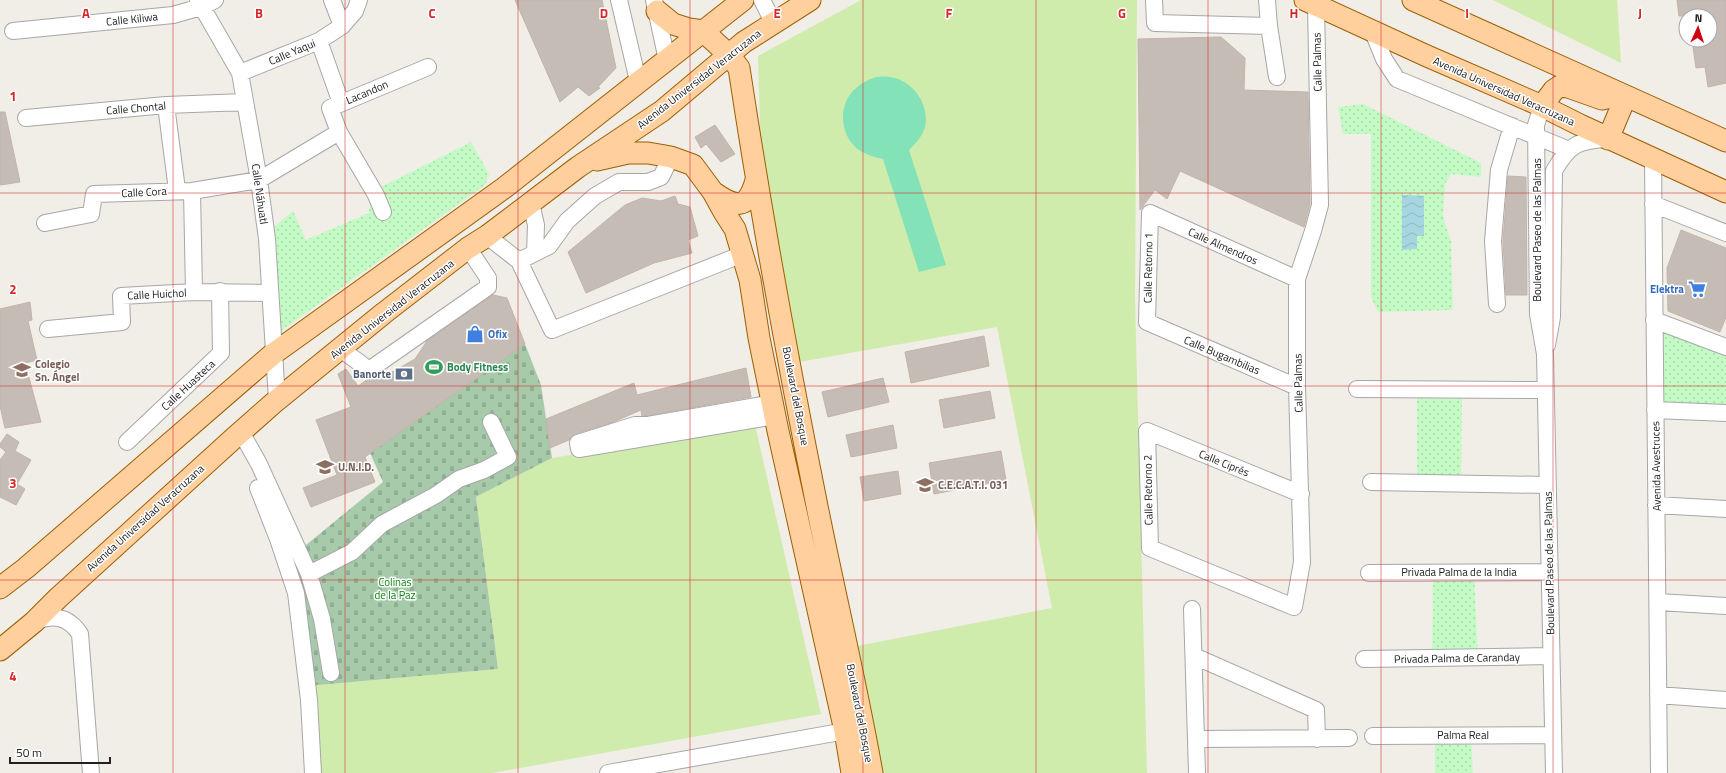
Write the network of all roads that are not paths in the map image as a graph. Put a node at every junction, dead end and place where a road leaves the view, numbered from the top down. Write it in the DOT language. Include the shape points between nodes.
graph roads {
  1 [pos="332,0"];
  2 [pos="359,0"];
  3 [pos="619,0"];
  4 [pos="743,0"];
  5 [pos="762,0"];
  6 [pos="810,0"];
  7 [pos="1154,0"];
  8 [pos="1267,0"];
  9 [pos="1413,0"];
  10 [pos="1441,0"];
  11 [pos="204,2"];
  12 [pos="1310,3"];
  13 [pos="656,5"];
  14 [pos="1453,18"];
  15 [pos="773,22"];
  16 [pos="342,26"];
  17 [pos="1268,26"];
  18 [pos="703,30"];
  19 [pos="13,31"];
  20 [pos="1373,32"];
  21 [pos="319,41"];
  22 [pos="729,55"];
  23 [pos="667,60"];
  24 [pos="428,67"];
  25 [pos="240,73"];
  26 [pos="1277,77"];
  27 [pos="638,81"];
  28 [pos="1620,93"];
  29 [pos="245,102"];
  30 [pos="341,103"];
  31 [pos="166,105"];
  32 [pos="1542,106"];
  33 [pos="26,118"];
  34 [pos="1512,126"];
  35 [pos="339,132"];
  36 [pos="1536,137"];
  37 [pos="1608,139"];
  38 [pos="1726,141"];
  39 [pos="1569,150"];
  40 [pos="671,157"];
  41 [pos="1653,159"];
  42 [pos="587,162"];
  43 [pos="259,180"];
  44 [pos="756,180"];
  45 [pos="184,190"];
  46 [pos="713,192"];
  47 [pos="1726,192"];
  48 [pos="531,203"];
  49 [pos="1653,204"];
  50 [pos="383,212"];
  51 [pos="1150,213"];
  52 [pos="465,216"];
  53 [pos="45,223"];
  54 [pos="1726,233"];
  55 [pos="487,236"];
  56 [pos="468,248"];
  57 [pos="535,253"];
  58 [pos="743,254"];
  59 [pos="519,261"];
  60 [pos="430,278"];
  61 [pos="1297,279"];
  62 [pos="220,291"];
  63 [pos="194,292"];
  64 [pos="269,293"];
  65 [pos="1496,304"];
  66 [pos="1654,320"];
  67 [pos="1147,322"];
  68 [pos="48,329"];
  69 [pos="1726,347"];
  70 [pos="341,349"];
  71 [pos="273,354"];
  72 [pos="1544,354"];
  73 [pos="1297,387"];
  74 [pos="1357,389"];
  75 [pos="1545,390"];
  76 [pos="277,400"];
  77 [pos="774,410"];
  78 [pos="1656,410"];
  79 [pos="1726,413"];
  80 [pos="492,422"];
  81 [pos="670,428"];
  82 [pos="1147,431"];
  83 [pos="237,435"];
  84 [pos="127,442"];
  85 [pos="1371,482"];
  86 [pos="1548,484"];
  87 [pos="1301,494"];
  88 [pos="1656,505"];
  89 [pos="1726,509"];
  90 [pos="1150,548"];
  91 [pos="1549,572"];
  92 [pos="1369,573"];
  93 [pos="309,574"];
  94 [pos="0,588"];
  95 [pos="1658,602"];
  96 [pos="1726,606"];
  97 [pos="1192,609"];
  98 [pos="34,622"];
  99 [pos="0,650"];
  100 [pos="1194,656"];
  101 [pos="1551,656"];
  102 [pos="1364,659"];
  103 [pos="331,673"];
  104 [pos="1658,695"];
  105 [pos="1726,700"];
  106 [pos="855,729"];
  107 [pos="1553,734"];
  108 [pos="1373,736"];
  109 [pos="1349,738"];
  110 [pos="1196,739"];
  111 [pos="1317,739"];
  112 [pos="91,773"];
  113 [pos="313,773"];
  114 [pos="612,773"];
  115 [pos="852,773"];
  116 [pos="872,773"];
  117 [pos="1197,773"];
  118 [pos="1554,773"];
  119 [pos="1659,773"];
  1 -- 16 [label="street"];
  2 -- 16 [label="street, Calle Yaqui" via="355,10"];
  3 -- 27 [label="street"];
  4 -- 18 [label="main road"];
  5 -- 15 [label="street"];
  6 -- 15 [label="main road, Avenida Universidad Veracruzana"];
  7 -- 17 [label="street" via="1156,23"];
  8 -- 17 [label="street"];
  9 -- 14 [label="main road"];
  10 -- 14 [label="main road"];
  11 -- 19 [label="street, Calle Kiliwa" via="173,15"];
  11 -- 25 [label="street, Calle Náhuatl"];
  12 -- 20 [label="main road, Avenida Universidad Veracruzana"];
  12 -- 61 [label="street, Calle Palmas" via="1320,205"];
  13 -- 18 [label="main road" via="674,24"];
  13 -- 23 [label="street"];
  14 -- 28 [label="main road"];
  15 -- 22 [label="main road, Avenida Universidad Veracruzana"];
  16 -- 21 [label="street, Calle Yaqui"];
  17 -- 26 [label="street"];
  18 -- 22 [label="main road, Boulevard del Bosque"];
  18 -- 23 [label="main road"];
  20 -- 32 [label="main road, Avenida Universidad Veracruzana"];
  20 -- 34 [label="street" via="1384,59 1397,79"];
  21 -- 25 [label="street, Calle Yaqui"];
  21 -- 30 [label="street"];
  22 -- 42 [label="main road, Avenida Universidad Veracruzana" via="662,111"];
  22 -- 44 [label="main road, Boulevard del Bosque" via="739,68"];
  23 -- 27 [label="main road"];
  24 -- 30 [label="street, Lacandon"];
  25 -- 29 [label="street, Calle Náhuatl"];
  27 -- 52 [label="main road"];
  28 -- 32 [label="main road" via="1602,99 1560,86"];
  28 -- 37 [label="main road"];
  28 -- 38 [label="main road"];
  29 -- 31 [label="street, Calle Chontal"];
  29 -- 43 [label="street, Calle Náhuatl"];
  30 -- 35 [label="street, Lacandon" via="330,108"];
  31 -- 33 [label="street, Calle Chontal"];
  31 -- 45 [label="street"];
  32 -- 36 [label="street, Boulevard Paseo de las Palmas" via="1536,125"];
  32 -- 37 [label="main road, Avenida Universidad Veracruzana"];
  34 -- 36 [label="street"];
  34 -- 65 [label="street" via="1499,170 1493,241"];
  35 -- 43 [label="street"];
  35 -- 50 [label="street"];
  36 -- 39 [label="street"];
  36 -- 72 [label="street, Boulevard Paseo de las Palmas" via="1538,314"];
  37 -- 39 [label="street, Boulevard Paseo de las Palmas" via="1592,140"];
  37 -- 41 [label="main road, Avenida Universidad Veracruzana"];
  39 -- 72 [label="street, Boulevard Paseo de las Palmas" via="1562,156 1554,171 1552,317"];
  40 -- 42 [label="main road, Boulevard del Bosque" via="628,153"];
  40 -- 46 [label="main road, Boulevard del Bosque" via="694,165"];
  40 -- 57 [label="street" via="661,177 648,182 619,182 595,196 567,221 549,246"];
  41 -- 47 [label="main road, Avenida Universidad Veracruzana"];
  41 -- 49 [label="street, Avenida Avestruces"];
  42 -- 48 [label="main road, Avenida Universidad Veracruzana"];
  43 -- 45 [label="street, Calle Cora"];
  43 -- 64 [label="street, Calle Náhuatl" via="267,239"];
  44 -- 46 [label="main road" via="752,193 746,201 740,203 731,203"];
  44 -- 106 [label="main road, Boulevard del Bosque" via="816,500"];
  45 -- 53 [label="street, Calle Cora" via="94,194 91,214"];
  45 -- 63 [label="street"];
  46 -- 58 [label="main road, Boulevard del Bosque" via="735,229"];
  48 -- 55 [label="main road, Avenida Universidad Veracruzana"];
  48 -- 57 [label="street" via="536,226"];
  49 -- 54 [label="street"];
  49 -- 66 [label="street, Avenida Avestruces"];
  51 -- 61 [label="street, Calle Almendros"];
  51 -- 67 [label="street, Calle Retorno 1"];
  52 -- 60 [label="main road" via="464,232 432,264"];
  52 -- 71 [label="main road"];
  55 -- 56 [label="main road, Avenida Universidad Veracruzana"];
  55 -- 59 [label="street"];
  56 -- 60 [label="main road, Avenida Universidad Veracruzana"];
  56 -- 70 [label="street" via="488,278 488,287 369,370"];
  57 -- 59 [label="street"];
  58 -- 59 [label="street" via="552,330"];
  58 -- 77 [label="main road, Boulevard del Bosque"];
  60 -- 70 [label="main road, Avenida Universidad Veracruzana"];
  61 -- 73 [label="street, Calle Palmas"];
  62 -- 63 [label="street, Calle Huichol"];
  62 -- 64 [label="street, Calle Huichol"];
  62 -- 84 [label="street, Calle Huasteca" via="221,353"];
  63 -- 68 [label="street, Calle Huichol" via="121,296 122,322"];
  64 -- 71 [label="street, Calle Náhuatl"];
  66 -- 69 [label="street"];
  66 -- 78 [label="street, Avenida Avestruces"];
  67 -- 73 [label="street, Calle Bugambilias"];
  70 -- 76 [label="main road, Avenida Universidad Veracruzana"];
  71 -- 76 [label="street, Calle Náhuatl"];
  71 -- 94 [label="main road"];
  72 -- 75 [label="street, Boulevard Paseo de las Palmas"];
  73 -- 87 [label="street, Calle Palmas"];
  74 -- 75 [label="street"];
  75 -- 86 [label="street, Boulevard Paseo de las Palmas"];
  76 -- 83 [label="main road, Avenida Universidad Veracruzana"];
  77 -- 81 [label="street"];
  77 -- 106 [label="main road, Boulevard del Bosque"];
  78 -- 79 [label="street"];
  78 -- 88 [label="street, Avenida Avestruces"];
  80 -- 93 [label="street" via="508,457 484,470 459,479 436,495 382,524 352,552"];
  82 -- 87 [label="street, Calle Ciprés"];
  82 -- 90 [label="street, Calle Retorno 2"];
  83 -- 93 [label="street" via="259,464"];
  83 -- 98 [label="main road, Avenida Universidad Veracruzana"];
  83 -- 113 [label="street" via="276,533 296,593 309,700"];
  85 -- 86 [label="street"];
  86 -- 91 [label="street, Boulevard Paseo de las Palmas"];
  87 -- 90 [label="street, Calle Palmas" via="1302,562 1294,607"];
  88 -- 89 [label="street"];
  88 -- 95 [label="street, Avenida Avestruces"];
  91 -- 92 [label="street, Privada Palma de la India"];
  91 -- 101 [label="street, Boulevard Paseo de las Palmas"];
  93 -- 103 [label="street" via="322,619"];
  95 -- 96 [label="street"];
  95 -- 104 [label="street, Avenida Avestruces"];
  97 -- 100 [label="street"];
  98 -- 99 [label="main road, Avenida Universidad Veracruzana"];
  98 -- 112 [label="street" via="44,618 65,619 74,625 80,634"];
  100 -- 110 [label="street"];
  100 -- 111 [label="street" via="1316,710"];
  101 -- 102 [label="street, Privada Palma de Caranday"];
  101 -- 107 [label="street, Boulevard Paseo de las Palmas"];
  104 -- 105 [label="street"];
  104 -- 119 [label="street, Avenida Avestruces"];
  106 -- 114 [label="street"];
  106 -- 115 [label="main road, Boulevard del Bosque"];
  106 -- 116 [label="main road, Boulevard del Bosque"];
  107 -- 108 [label="street, Palma Real"];
  107 -- 118 [label="street, Boulevard Paseo de las Palmas"];
  109 -- 111 [label="street"];
  110 -- 111 [label="street"];
  110 -- 117 [label="street"];
}
